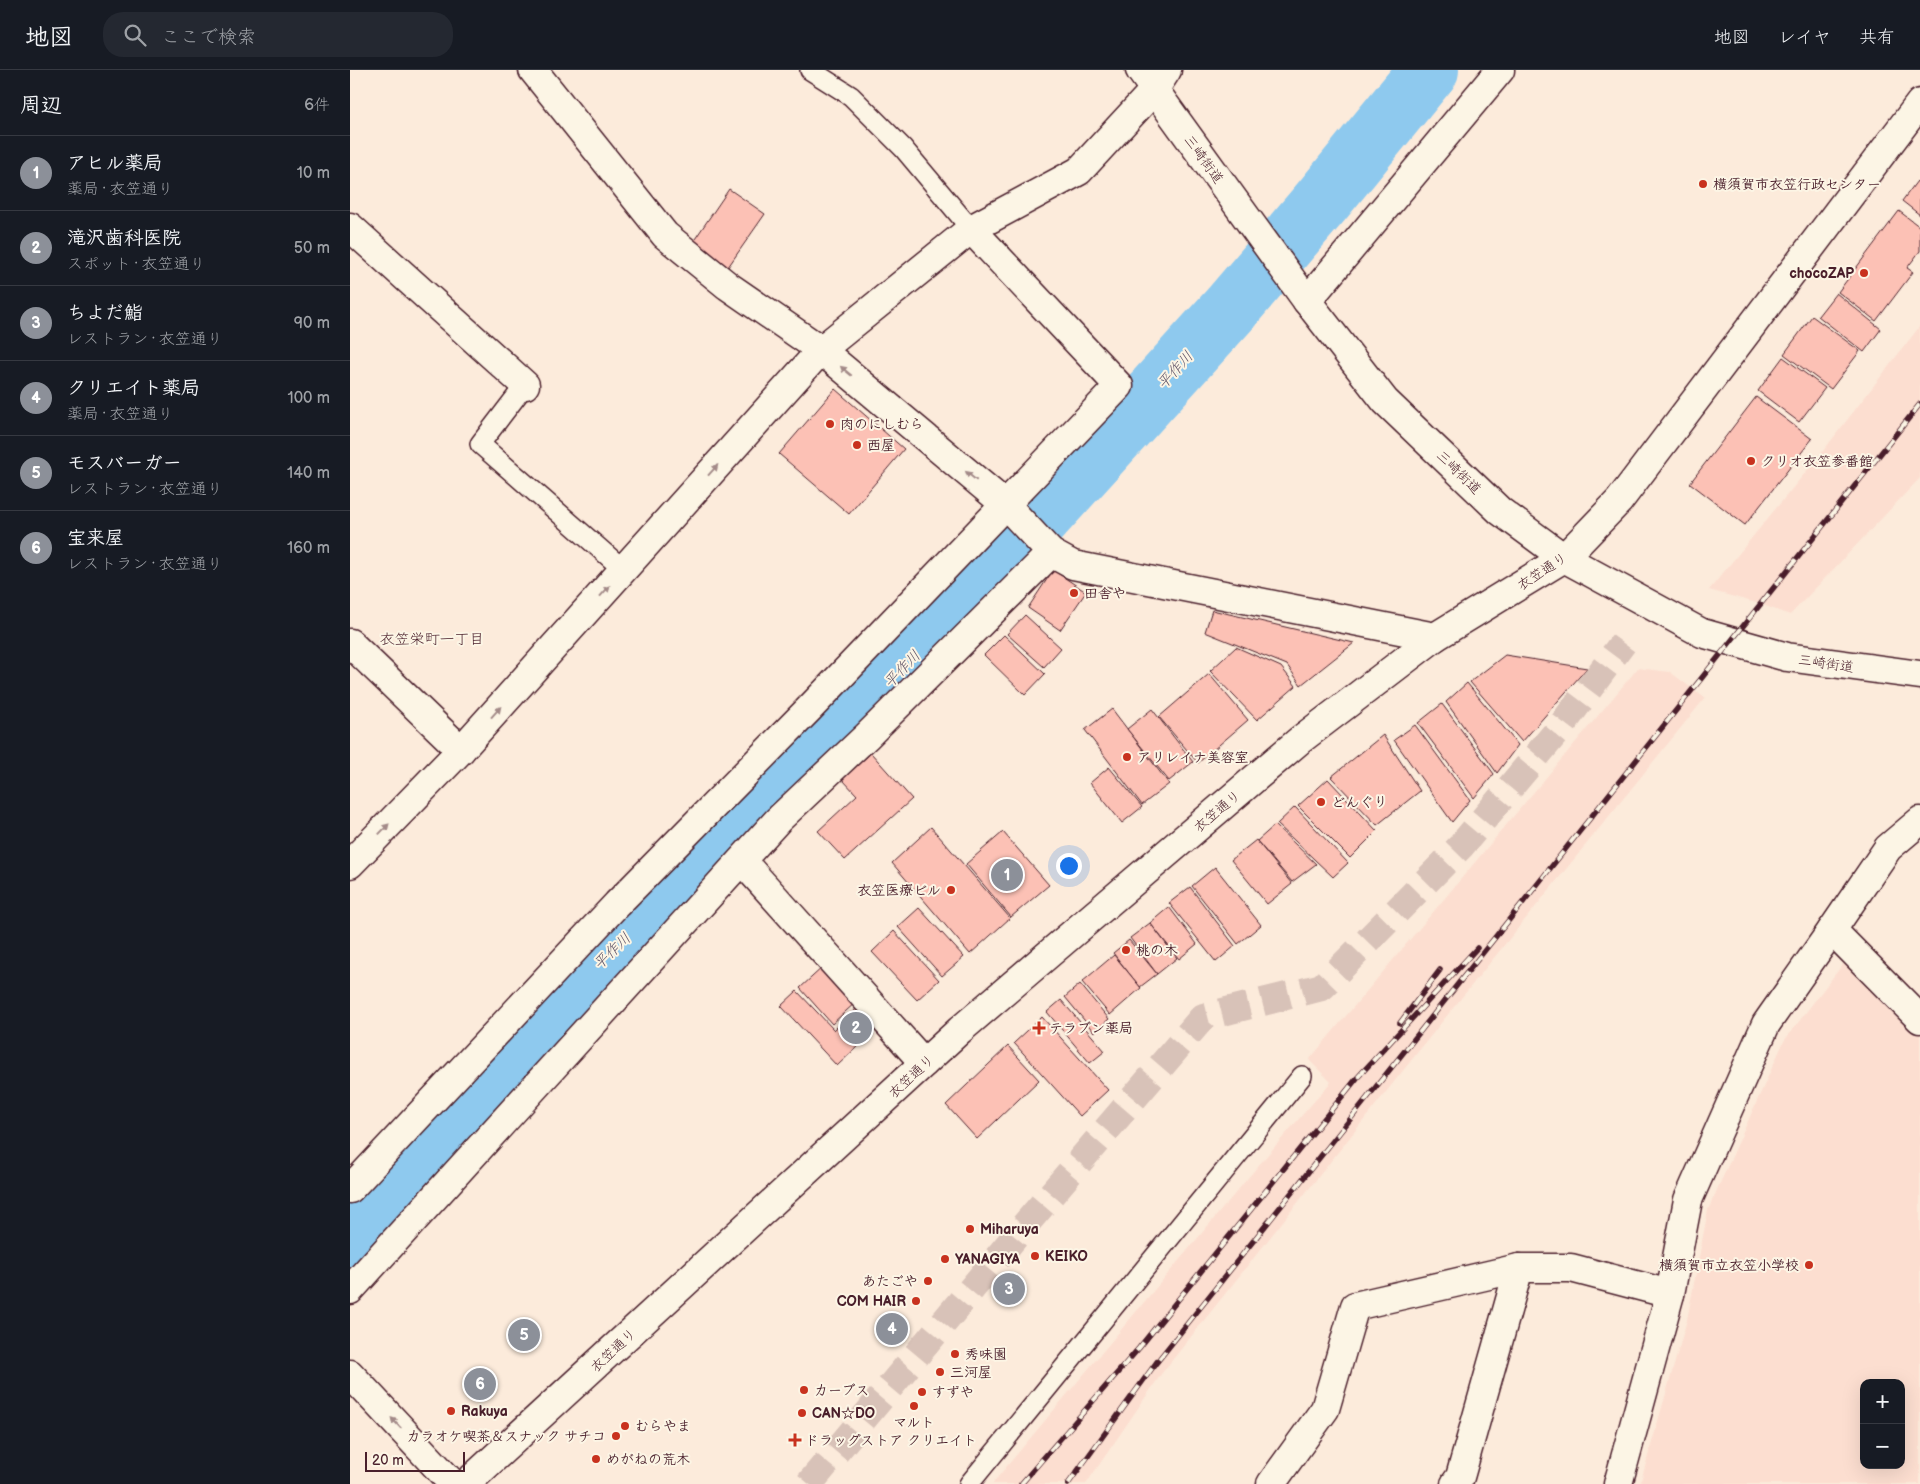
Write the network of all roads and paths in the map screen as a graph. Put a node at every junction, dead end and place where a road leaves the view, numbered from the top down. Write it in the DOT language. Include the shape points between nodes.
graph roads {
  1 [pos="533,70"];
  2 [pos="810,70"];
  3 [pos="1500,70"];
  4 [pos="1154,76"];
  5 [pos="1920,103"];
  6 [pos="350,227"];
  7 [pos="971,229"];
  8 [pos="1306,300"];
  9 [pos="821,350"];
  10 [pos="525,385"];
  11 [pos="1007,506"];
  12 [pos="1050,552"];
  13 [pos="1564,558"];
  14 [pos="624,570"];
  15 [pos="1435,637"];
  16 [pos="350,643"];
  17 [pos="1920,675"];
  18 [pos="461,750"];
  19 [pos="1920,821"];
  20 [pos="352,860"];
  21 [pos="742,860"];
  22 [pos="1832,930"];
  23 [pos="1920,1019"];
  24 [pos="924,1063"];
  25 [pos="1302,1076"];
  26 [pos="350,1189"];
  27 [pos="1519,1268"];
  28 [pos="350,1290"];
  29 [pos="1670,1294"];
  30 [pos="350,1374"];
  31 [pos="453,1484"];
  32 [pos="466,1484"];
  33 [pos="969,1484"];
  34 [pos="1271,1484"];
  35 [pos="1455,1484"];
  36 [pos="1618,1484"];
  1 -- 9 [label="street" via="665,235 728,286"];
  2 -- 7 [label="lane" via="851,96 904,148"];
  3 -- 8 [label="street"];
  4 -- 7 [label="street" via="1079,171"];
  4 -- 8 [label="street, 三崎街道" via="1201,155"];
  5 -- 13 [label="street, 衣笠通り" via="1619,501"];
  6 -- 10 [label="street"];
  7 -- 9 [label="street"];
  7 -- 11 [label="street" via="1119,386"];
  8 -- 13 [label="street, 三崎街道" via="1385,401 1500,511"];
  11 -- 9 [label="street, one-way"];
  14 -- 9 [label="street, one-way"];
  10 -- 14 [label="lane" via="480,444"];
  11 -- 12 [label="street"];
  11 -- 26 [label="street" via="617,904"];
  12 -- 15 [label="street" via="1073,565"];
  12 -- 21 [label="street" via="867,736 778,820"];
  13 -- 15 [label="street, 衣笠通り"];
  13 -- 17 [label="street, 三崎街道" via="1702,633 1787,657"];
  18 -- 14 [label="street, one-way"];
  15 -- 24 [label="street, 衣笠通り" via="1300,740"];
  16 -- 18 [label="street"];
  20 -- 18 [label="street, one-way"];
  19 -- 22 [label="street" via="1888,848"];
  21 -- 24 [label="street"];
  21 -- 28 [label="street"];
  22 -- 23 [label="street"];
  22 -- 29 [label="street" via="1766,1024 1730,1102 1688,1200"];
  24 -- 32 [label="street, 衣笠通り"];
  25 -- 33 [label="lane"];
  27 -- 29 [label="street" via="1571,1268"];
  27 -- 34 [label="street" via="1355,1306 1325,1409"];
  27 -- 35 [label="street" via="1460,1477"];
  29 -- 36 [label="street"];
  31 -- 30 [label="street, one-way"];
}
